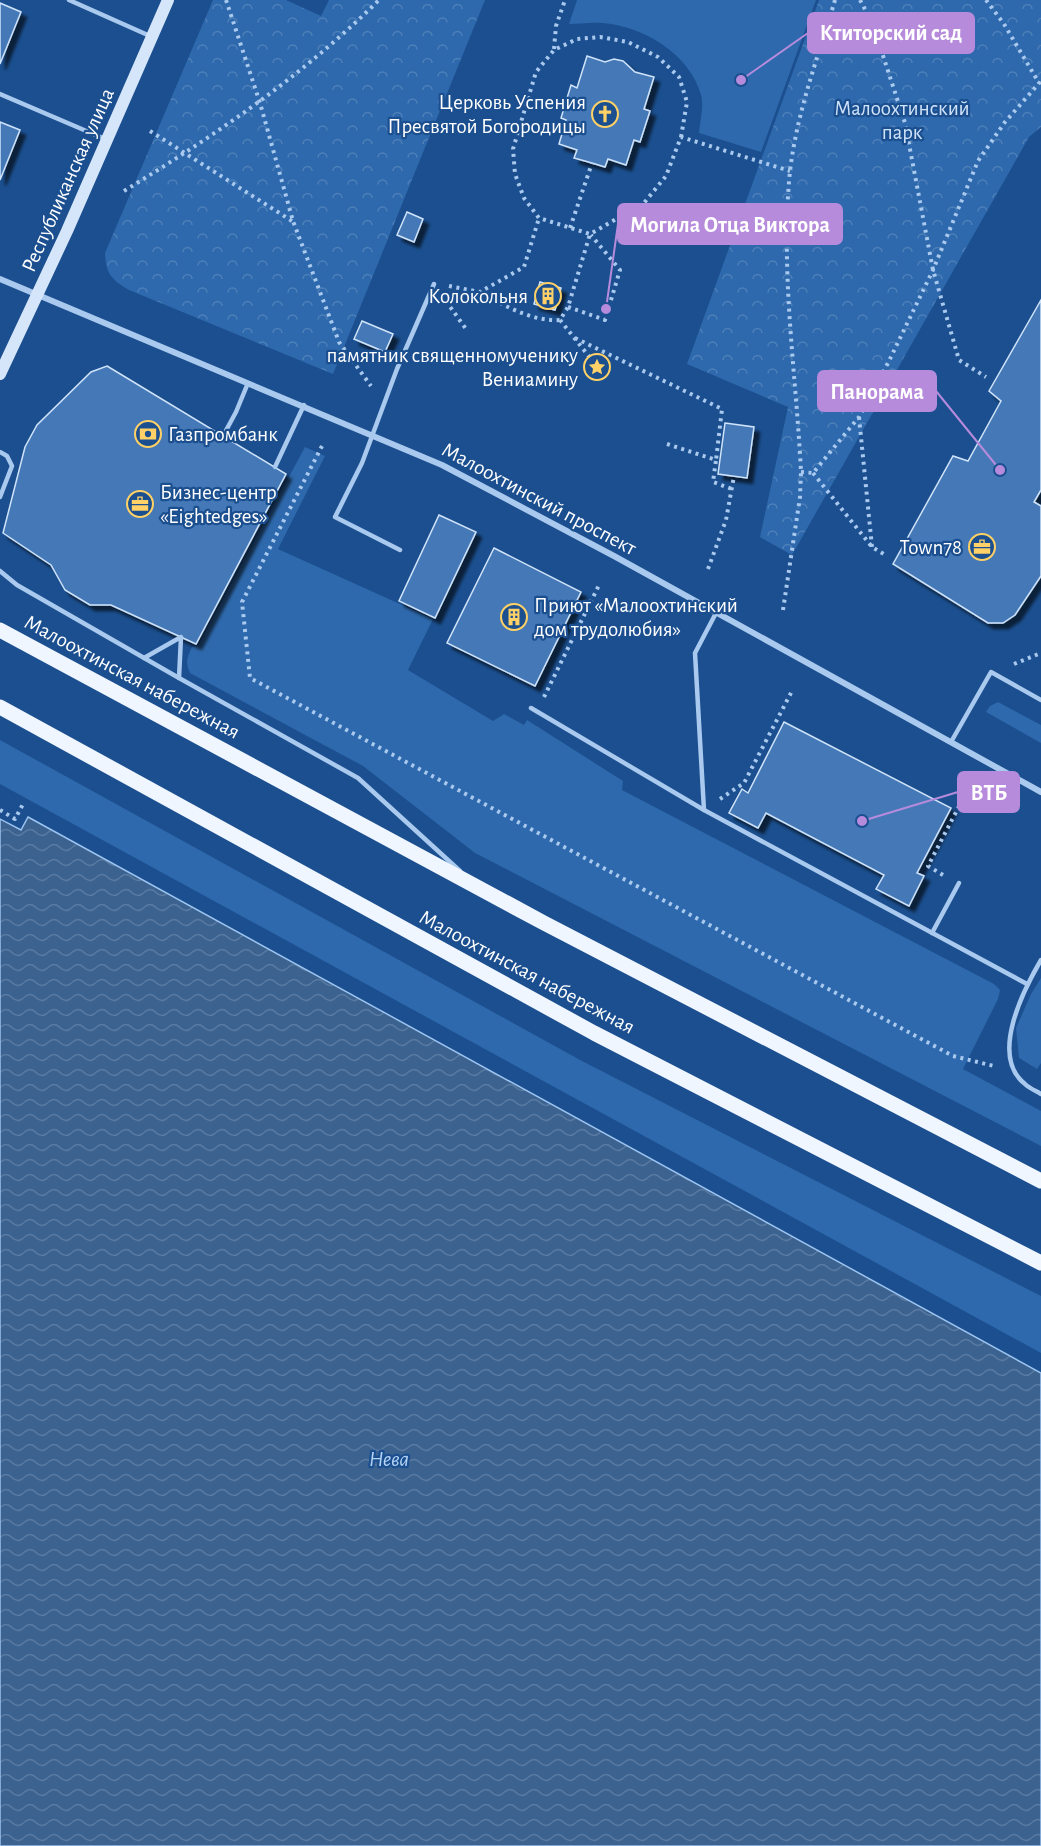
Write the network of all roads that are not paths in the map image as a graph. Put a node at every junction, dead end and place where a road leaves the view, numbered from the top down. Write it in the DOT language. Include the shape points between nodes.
graph roads {
  1 [pos="69,0"];
  2 [pos="168,0"];
  3 [pos="153,37"];
  4 [pos="0,94"];
  5 [pos="108,141"];
  6 [pos="0,279"];
  7 [pos="434,284"];
  8 [pos="37,295"];
  9 [pos="0,374"];
  10 [pos="248,383"];
  11 [pos="304,405"];
  12 [pos="372,434"];
  13 [pos="223,436"];
  14 [pos="0,452"];
  15 [pos="275,467"];
  16 [pos="0,497"];
  17 [pos="400,549"];
  18 [pos="0,571"];
  19 [pos="716,613"];
  20 [pos="0,630"];
  21 [pos="144,658"];
  22 [pos="179,678"];
  23 [pos="1041,700"];
  24 [pos="0,707"];
  25 [pos="531,708"];
  26 [pos="951,742"];
  27 [pos="1041,792"];
  28 [pos="704,810"];
  29 [pos="959,883"];
  30 [pos="475,885"];
  31 [pos="932,933"];
  32 [pos="1041,960"];
  33 [pos="1027,984"];
  34 [pos="1041,1094"];
  35 [pos="1041,1181"];
  36 [pos="1041,1263"];
  1 -- 3 [label="lane"];
  2 -- 3 [label="street, Республиканская улица"];
  3 -- 5 [label="street, Республиканская улица"];
  4 -- 5 [label="lane"];
  5 -- 8 [label="street, Республиканская улица"];
  6 -- 8 [label="street, Малоохтинский проспект"];
  7 -- 12 [label="lane"];
  8 -- 9 [label="street, Республиканская улица"];
  8 -- 10 [label="street, Малоохтинский проспект"];
  10 -- 11 [label="street, Малоохтинский проспект"];
  10 -- 13 [label="lane"];
  11 -- 12 [label="street, Малоохтинский проспект"];
  11 -- 15 [label="lane"];
  12 -- 17 [label="lane" via="335,517"];
  12 -- 19 [label="street, Малоохтинский проспект" via="523,507"];
  14 -- 16 [label="lane" via="12,466"];
  18 -- 21 [label="lane" via="17,585"];
  19 -- 26 [label="street, Малоохтинский проспект"];
  19 -- 28 [label="lane" via="695,653"];
  20 -- 30 [label="main road, Малоохтинская набережная"];
  21 -- 22 [label="lane"];
  21 -- 22 [label="lane" via="181,637"];
  22 -- 30 [label="lane" via="358,778"];
  23 -- 26 [label="lane" via="992,672"];
  24 -- 36 [label="main road, Малоохтинская набережная" via="594,1033"];
  25 -- 28 [label="lane"];
  26 -- 27 [label="street, Малоохтинский проспект"];
  28 -- 31 [label="lane"];
  29 -- 31 [label="lane"];
  30 -- 35 [label="main road, Малоохтинская набережная"];
  31 -- 33 [label="lane"];
  32 -- 33 [label="lane"];
  33 -- 34 [label="lane" via="1012,1022 1009,1046 1012,1066 1023,1084"];
}
